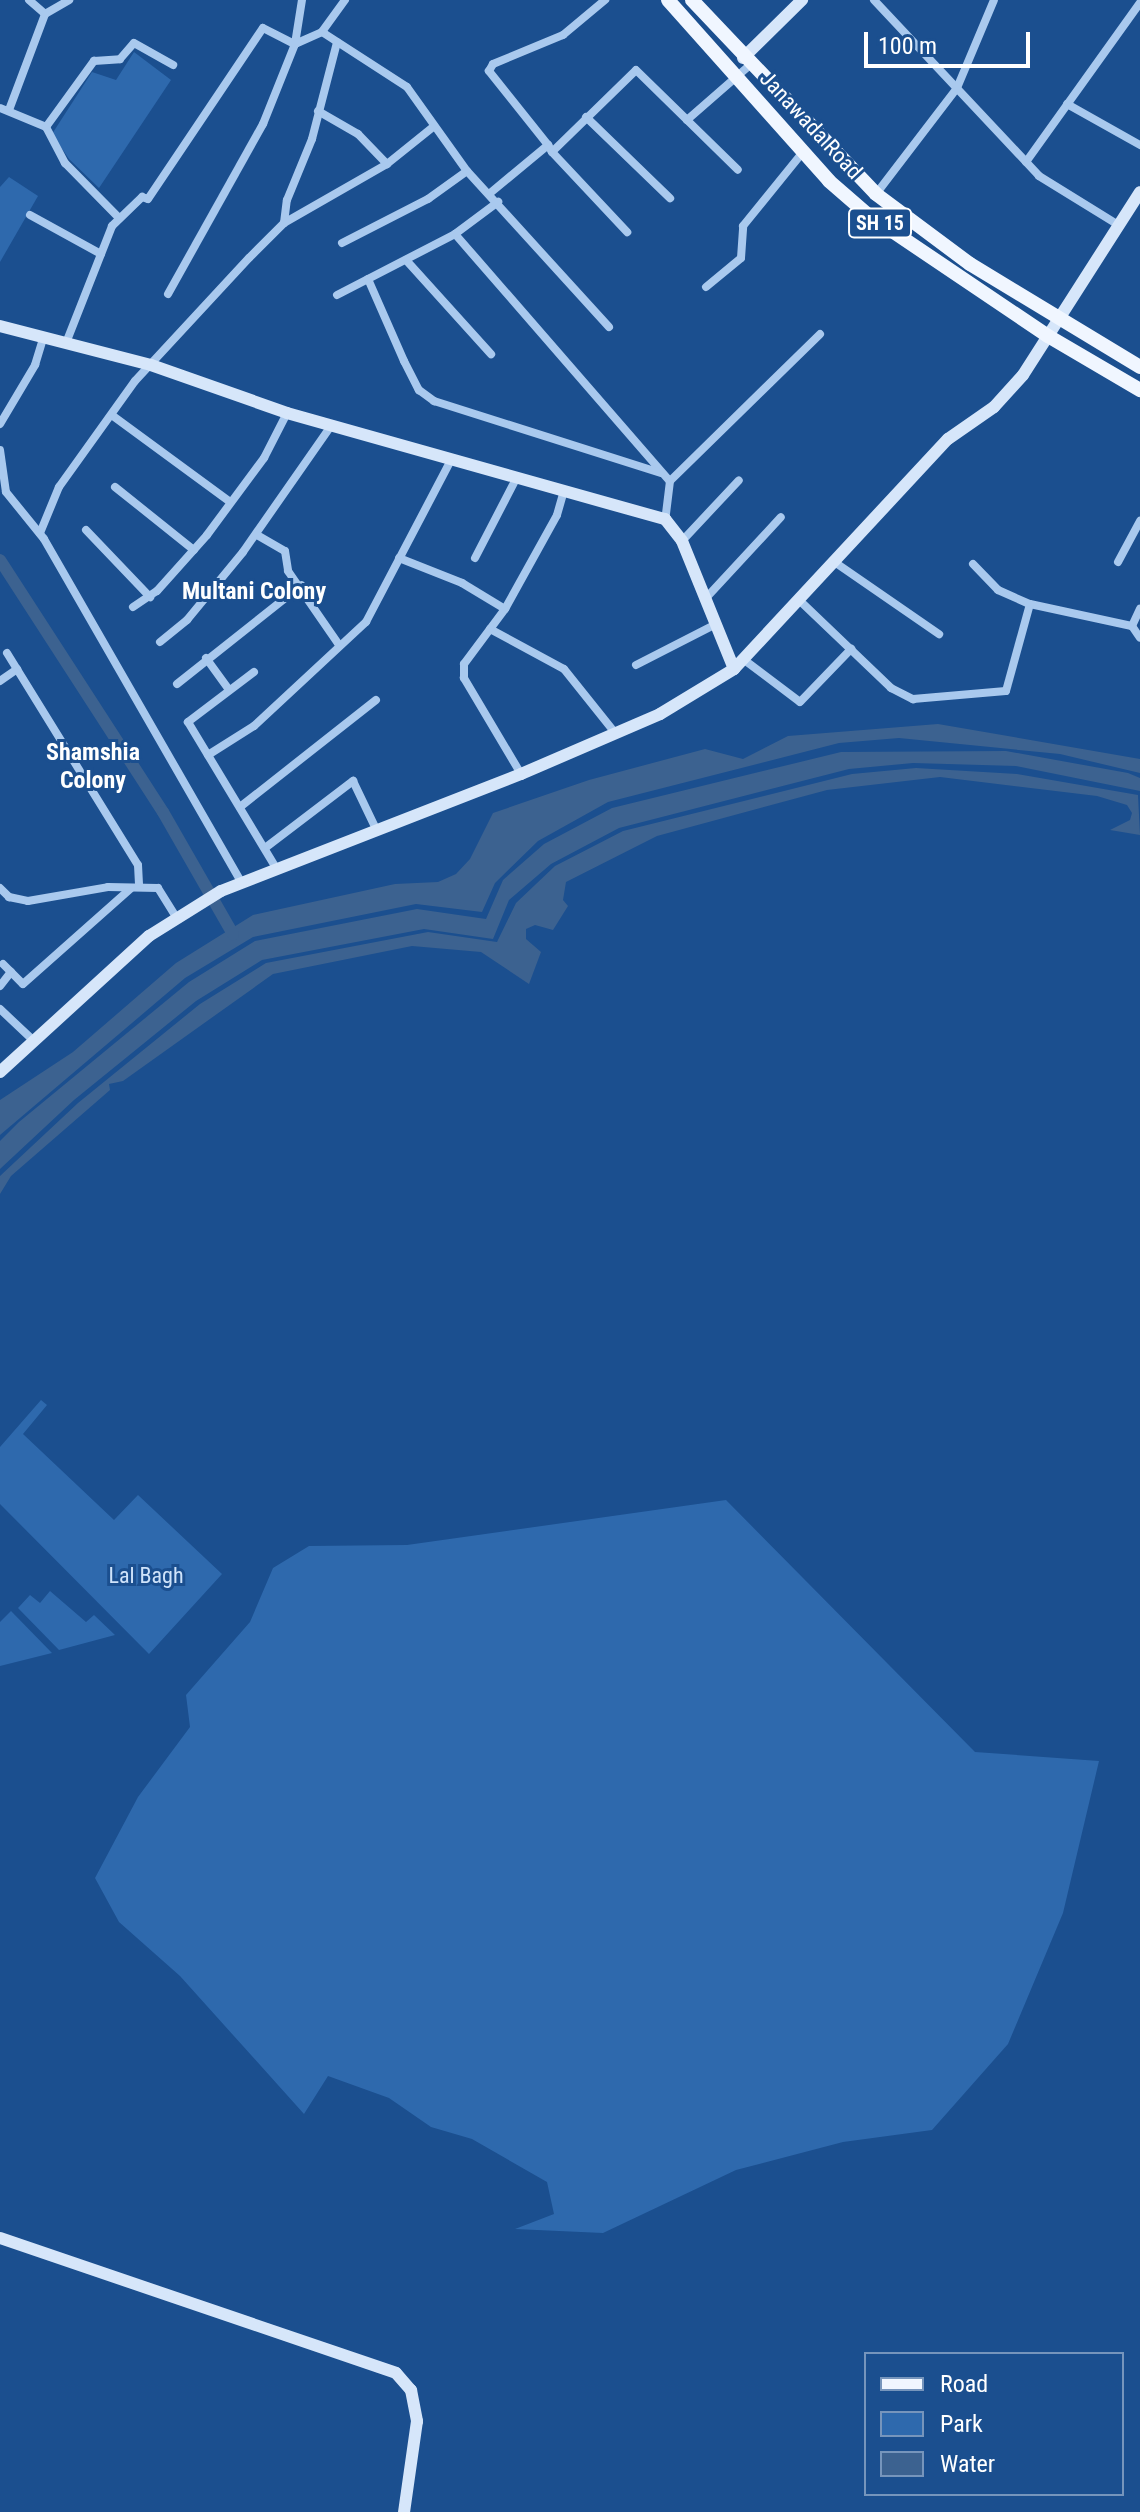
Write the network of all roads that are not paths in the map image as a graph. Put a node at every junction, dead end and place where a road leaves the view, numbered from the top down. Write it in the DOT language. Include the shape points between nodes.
graph roads {
  1 [pos="29,0"];
  2 [pos="69,0"];
  3 [pos="302,0"];
  4 [pos="345,0"];
  5 [pos="605,0"];
  6 [pos="668,0"];
  7 [pos="692,0"];
  8 [pos="802,0"];
  9 [pos="874,0"];
  10 [pos="994,0"];
  11 [pos="1140,3"];
  12 [pos="45,14"];
  13 [pos="322,32"];
  14 [pos="337,42"];
  15 [pos="295,44"];
  16 [pos="746,62"];
  17 [pos="173,65"];
  18 [pos="736,77"];
  19 [pos="957,88"];
  20 [pos="1067,104"];
  21 [pos="4,109"];
  22 [pos="318,111"];
  23 [pos="586,117"];
  24 [pos="687,120"];
  25 [pos="46,127"];
  26 [pos="432,128"];
  27 [pos="1140,145"];
  28 [pos="550,149"];
  29 [pos="803,152"];
  30 [pos="1026,162"];
  31 [pos="387,164"];
  32 [pos="738,170"];
  33 [pos="467,171"];
  34 [pos="1140,192"];
  35 [pos="489,194"];
  36 [pos="876,194"];
  37 [pos="670,198"];
  38 [pos="498,202"];
  39 [pos="30,215"];
  40 [pos="119,218"];
  41 [pos="284,223"];
  42 [pos="1120,226"];
  43 [pos="627,232"];
  44 [pos="455,234"];
  45 [pos="342,243"];
  46 [pos="101,254"];
  47 [pos="406,260"];
  48 [pos="368,279"];
  49 [pos="706,287"];
  50 [pos="168,294"];
  51 [pos="337,295"];
  52 [pos="1060,318"];
  53 [pos="0,326"];
  54 [pos="609,327"];
  55 [pos="820,334"];
  56 [pos="1048,336"];
  57 [pos="43,339"];
  58 [pos="66,343"];
  59 [pos="491,354"];
  60 [pos="151,365"];
  61 [pos="1140,367"];
  62 [pos="1140,390"];
  63 [pos="287,413"];
  64 [pos="113,416"];
  65 [pos="0,424"];
  66 [pos="331,426"];
  67 [pos="0,450"];
  68 [pos="452,458"];
  69 [pos="661,473"];
  70 [pos="517,477"];
  71 [pos="739,480"];
  72 [pos="670,481"];
  73 [pos="115,487"];
  74 [pos="564,491"];
  75 [pos="230,502"];
  76 [pos="781,517"];
  77 [pos="665,519"];
  78 [pos="1140,521"];
  79 [pos="86,530"];
  80 [pos="40,533"];
  81 [pos="257,535"];
  82 [pos="682,541"];
  83 [pos="194,550"];
  84 [pos="399,558"];
  85 [pos="475,558"];
  86 [pos="833,561"];
  87 [pos="1118,562"];
  88 [pos="973,564"];
  89 [pos="302,585"];
  90 [pos="150,597"];
  91 [pos="706,598"];
  92 [pos="798,599"];
  93 [pos="1030,604"];
  94 [pos="133,607"];
  95 [pos="505,609"];
  96 [pos="1140,609"];
  97 [pos="716,624"];
  98 [pos="1132,626"];
  99 [pos="490,629"];
  100 [pos="939,634"];
  101 [pos="1140,638"];
  102 [pos="160,642"];
  103 [pos="339,645"];
  104 [pos="851,649"];
  105 [pos="7,653"];
  106 [pos="206,658"];
  107 [pos="739,664"];
  108 [pos="636,665"];
  109 [pos="17,669"];
  110 [pos="254,672"];
  111 [pos="0,681"];
  112 [pos="177,684"];
  113 [pos="229,690"];
  114 [pos="376,700"];
  115 [pos="615,733"];
  116 [pos="208,755"];
  117 [pos="521,774"];
  118 [pos="240,807"];
  119 [pos="376,829"];
  120 [pos="265,848"];
  121 [pos="275,866"];
  122 [pos="241,881"];
  123 [pos="135,887"];
  124 [pos="0,888"];
  125 [pos="181,916"];
  126 [pos="3,964"];
  127 [pos="11,972"];
  128 [pos="0,986"];
  129 [pos="0,1009"];
  130 [pos="34,1041"];
  131 [pos="0,1072"];
  132 [pos="0,2238"];
  133 [pos="404,2512"];
  1 -- 12 [label="street"];
  2 -- 12 [label="street"];
  3 -- 15 [label="street"];
  4 -- 13 [label="street"];
  5 -- 28 [label="street" via="563,35 493,64 489,71"];
  6 -- 18 [label="main road, Janawada Road / SH 15"];
  7 -- 16 [label="main road, Janawada Road / SH 15"];
  8 -- 16 [label="street"];
  9 -- 19 [label="street"];
  10 -- 19 [label="street"];
  11 -- 20 [label="street"];
  12 -- 21 [label="street"];
  13 -- 14 [label="street"];
  13 -- 15 [label="street"];
  14 -- 22 [label="street"];
  14 -- 26 [label="street" via="407,87"];
  15 -- 40 [label="street" via="263,28 148,199 142,197"];
  15 -- 50 [label="street" via="243,168 183,260"];
  16 -- 18 [label="street"];
  16 -- 36 [label="main road, Janawada Road / SH 15"];
  17 -- 25 [label="street" via="134,43 120,59 94,61"];
  18 -- 24 [label="street"];
  18 -- 29 [label="main road, Janawada Road / SH 15"];
  19 -- 30 [label="street"];
  19 -- 36 [label="street"];
  20 -- 27 [label="street"];
  20 -- 30 [label="street"];
  21 -- 25 [label="street"];
  22 -- 31 [label="street" via="358,134"];
  22 -- 41 [label="street"];
  23 -- 24 [label="street" via="636,70"];
  23 -- 28 [label="street"];
  23 -- 37 [label="street"];
  24 -- 32 [label="street"];
  25 -- 40 [label="street" via="65,163 114,207"];
  26 -- 31 [label="street"];
  26 -- 33 [label="street"];
  28 -- 35 [label="street"];
  28 -- 43 [label="street"];
  29 -- 49 [label="street" via="743,226 741,258"];
  29 -- 56 [label="main road, Janawada Road / SH 15" via="867,214"];
  30 -- 42 [label="street" via="1039,176"];
  31 -- 41 [label="street"];
  33 -- 35 [label="street"];
  33 -- 45 [label="street" via="428,199"];
  34 -- 42 [label="street"];
  35 -- 38 [label="street"];
  36 -- 52 [label="main road, Janawada Road / SH 15" via="970,264"];
  38 -- 44 [label="street"];
  38 -- 54 [label="street"];
  39 -- 46 [label="street"];
  40 -- 46 [label="street"];
  41 -- 60 [label="street"];
  42 -- 52 [label="street"];
  44 -- 47 [label="street"];
  44 -- 69 [label="street"];
  46 -- 58 [label="street"];
  47 -- 48 [label="street"];
  47 -- 59 [label="street"];
  48 -- 51 [label="street"];
  48 -- 69 [label="street" via="419,390 434,401"];
  52 -- 56 [label="street"];
  52 -- 61 [label="main road, Janawada Road / SH 15"];
  53 -- 57 [label="street"];
  55 -- 72 [label="street"];
  56 -- 62 [label="main road, Janawada Road / SH 15"];
  56 -- 86 [label="street" via="994,407 948,439"];
  57 -- 58 [label="street"];
  57 -- 65 [label="street" via="29,378"];
  58 -- 60 [label="street"];
  60 -- 63 [label="street"];
  60 -- 64 [label="street"];
  63 -- 66 [label="street"];
  63 -- 75 [label="street" via="270,450"];
  64 -- 75 [label="street"];
  64 -- 80 [label="street" via="59,487"];
  66 -- 68 [label="street"];
  66 -- 81 [label="street"];
  67 -- 80 [label="street" via="6,492"];
  68 -- 70 [label="street"];
  68 -- 84 [label="street"];
  69 -- 72 [label="street"];
  70 -- 74 [label="street"];
  70 -- 85 [label="street"];
  71 -- 82 [label="street"];
  72 -- 77 [label="street"];
  73 -- 83 [label="street"];
  74 -- 77 [label="street"];
  74 -- 95 [label="street" via="557,515"];
  75 -- 83 [label="street"];
  76 -- 91 [label="street"];
  77 -- 82 [label="street"];
  78 -- 87 [label="street"];
  79 -- 90 [label="street"];
  80 -- 122 [label="street"];
  81 -- 89 [label="street" via="285,551 288,571"];
  81 -- 102 [label="street" via="187,620"];
  82 -- 91 [label="street"];
  83 -- 90 [label="street"];
  84 -- 95 [label="street" via="462,583"];
  84 -- 103 [label="street" via="366,622"];
  86 -- 92 [label="street"];
  86 -- 100 [label="street"];
  88 -- 93 [label="street" via="998,590"];
  89 -- 103 [label="street"];
  89 -- 106 [label="street"];
  90 -- 94 [label="street"];
  91 -- 97 [label="street"];
  92 -- 104 [label="street"];
  92 -- 107 [label="street"];
  93 -- 98 [label="street"];
  93 -- 104 [label="street" via="1009,686 1002,694 906,697"];
  95 -- 99 [label="street"];
  96 -- 98 [label="street"];
  97 -- 107 [label="street"];
  97 -- 108 [label="street"];
  98 -- 101 [label="street"];
  99 -- 115 [label="street" via="564,669"];
  99 -- 117 [label="street" via="468,655 464,678"];
  103 -- 116 [label="street" via="254,726"];
  104 -- 107 [label="street" via="800,702"];
  105 -- 109 [label="street"];
  106 -- 112 [label="street"];
  106 -- 113 [label="street"];
  107 -- 115 [label="street" via="660,714"];
  109 -- 111 [label="street"];
  109 -- 123 [label="street" via="138,865"];
  110 -- 113 [label="street"];
  113 -- 116 [label="street" via="188,722"];
  114 -- 118 [label="street"];
  115 -- 117 [label="street"];
  116 -- 118 [label="street"];
  117 -- 119 [label="street"];
  118 -- 120 [label="street"];
  119 -- 120 [label="street" via="353,781"];
  119 -- 121 [label="street"];
  120 -- 121 [label="street"];
  121 -- 122 [label="street"];
  122 -- 125 [label="street"];
  123 -- 124 [label="street" via="28,901 9,897"];
  123 -- 125 [label="street" via="158,888"];
  123 -- 127 [label="street" via="23,984"];
  125 -- 130 [label="street" via="149,936"];
  126 -- 127 [label="street"];
  127 -- 128 [label="street"];
  129 -- 130 [label="street"];
  130 -- 131 [label="street"];
  132 -- 133 [label="street" via="396,2373 411,2390 417,2421"];
}
